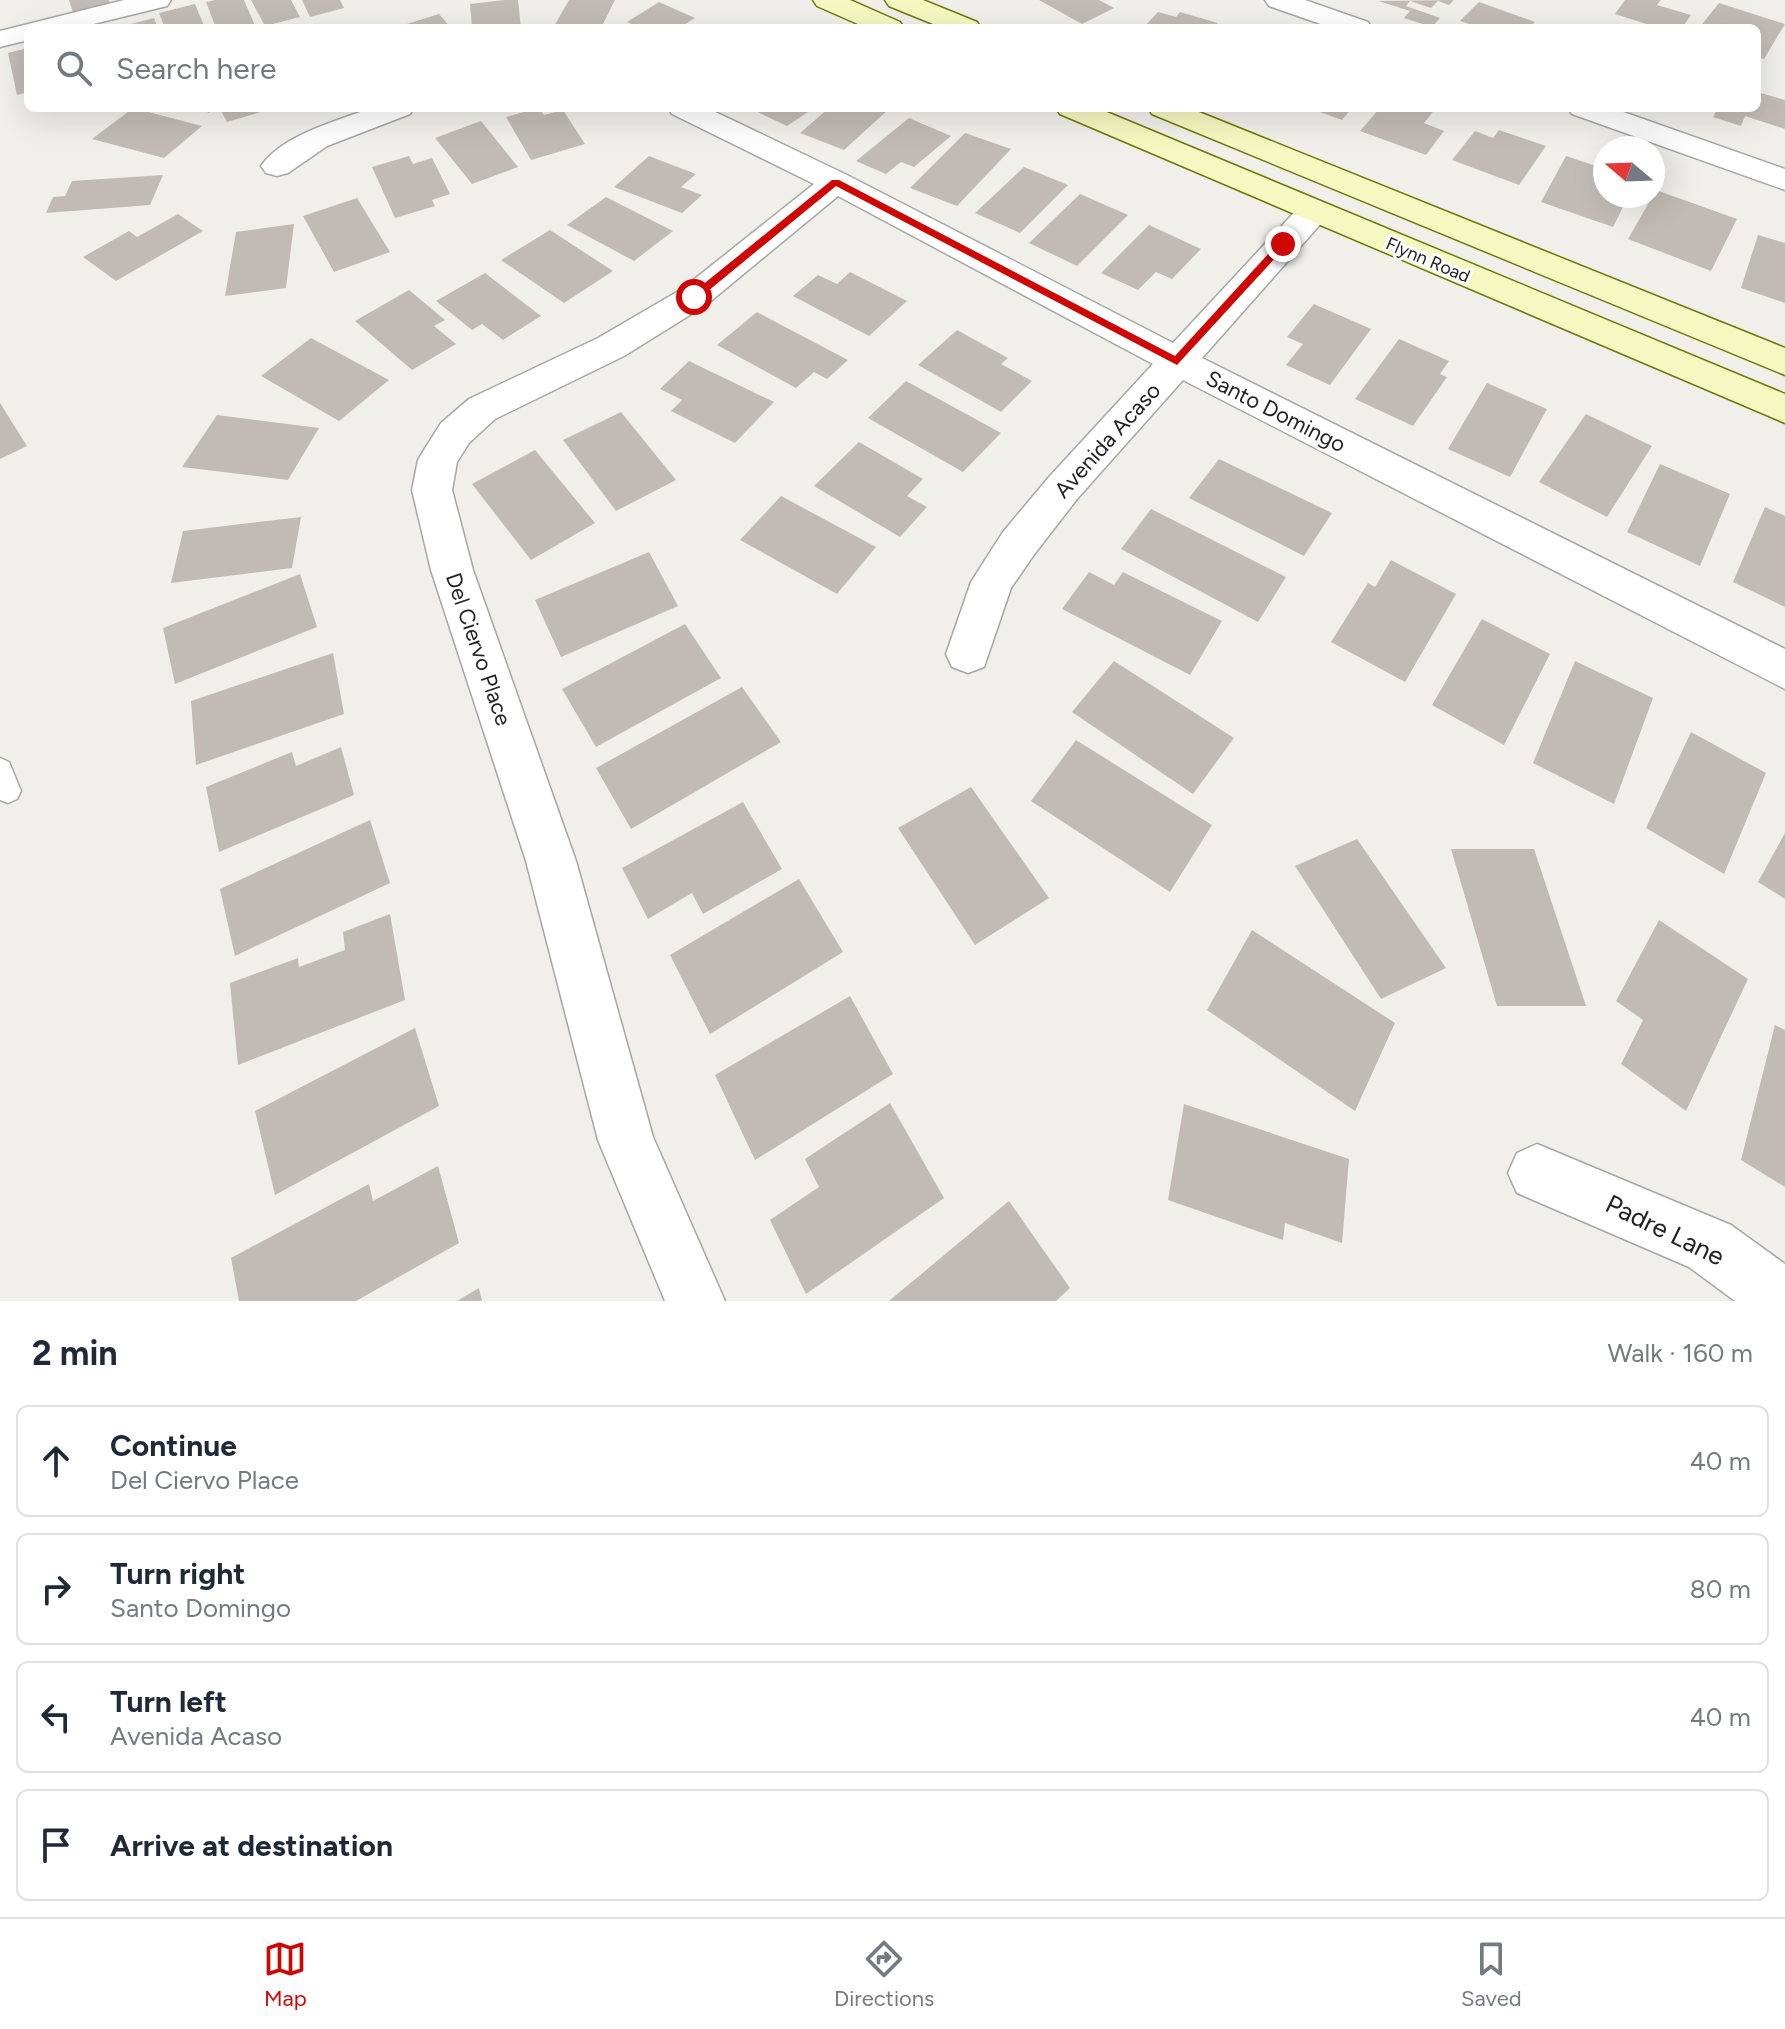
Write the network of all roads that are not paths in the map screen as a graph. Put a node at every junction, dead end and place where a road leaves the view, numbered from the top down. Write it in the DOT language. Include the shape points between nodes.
graph roads {
  1 [pos="157,0"];
  2 [pos="899,0"];
  3 [pos="1279,0"];
  4 [pos="834,1"];
  5 [pos="59,24"];
  6 [pos="882,24"];
  7 [pos="957,24"];
  8 [pos="1347,24"];
  9 [pos="24,33"];
  10 [pos="0,39"];
  11 [pos="388,112"];
  12 [pos="691,112"];
  13 [pos="1080,112"];
  14 [pos="1173,112"];
  15 [pos="1594,112"];
  16 [pos="277,166"];
  17 [pos="1785,180"];
  18 [pos="836,182"];
  19 [pos="1313,212"];
  20 [pos="1177,361"];
  21 [pos="1785,362"];
  22 [pos="1785,409"];
  23 [pos="968,654"];
  24 [pos="1785,670"];
  25 [pos="1537,1173"];
  26 [pos="695,1301"];
  27 [pos="1785,1301"];
  1 -- 5 [label="street"];
  2 -- 7 [label="main road"];
  3 -- 8 [label="street"];
  4 -- 6 [label="main road"];
  9 -- 10 [label="street"];
  11 -- 16 [label="street" via="316,139"];
  12 -- 18 [label="street, Santo Domingo"];
  13 -- 19 [label="main road, Flynn Road"];
  14 -- 21 [label="main road, Flynn Road"];
  15 -- 17 [label="street"];
  18 -- 20 [label="street, Santo Domingo"];
  18 -- 26 [label="street, Del Ciervo Place" via="694,297 611,347 482,409 455,433 438,460 432,490 452,570 551,861 626,1140"];
  19 -- 20 [label="street, Avenida Acaso"];
  19 -- 22 [label="main road, Flynn Road"];
  20 -- 23 [label="street, Avenida Acaso" via="1018,544 992,582"];
  20 -- 24 [label="street, Santo Domingo"];
  25 -- 27 [label="street, Padre Lane" via="1710,1246"];
}
